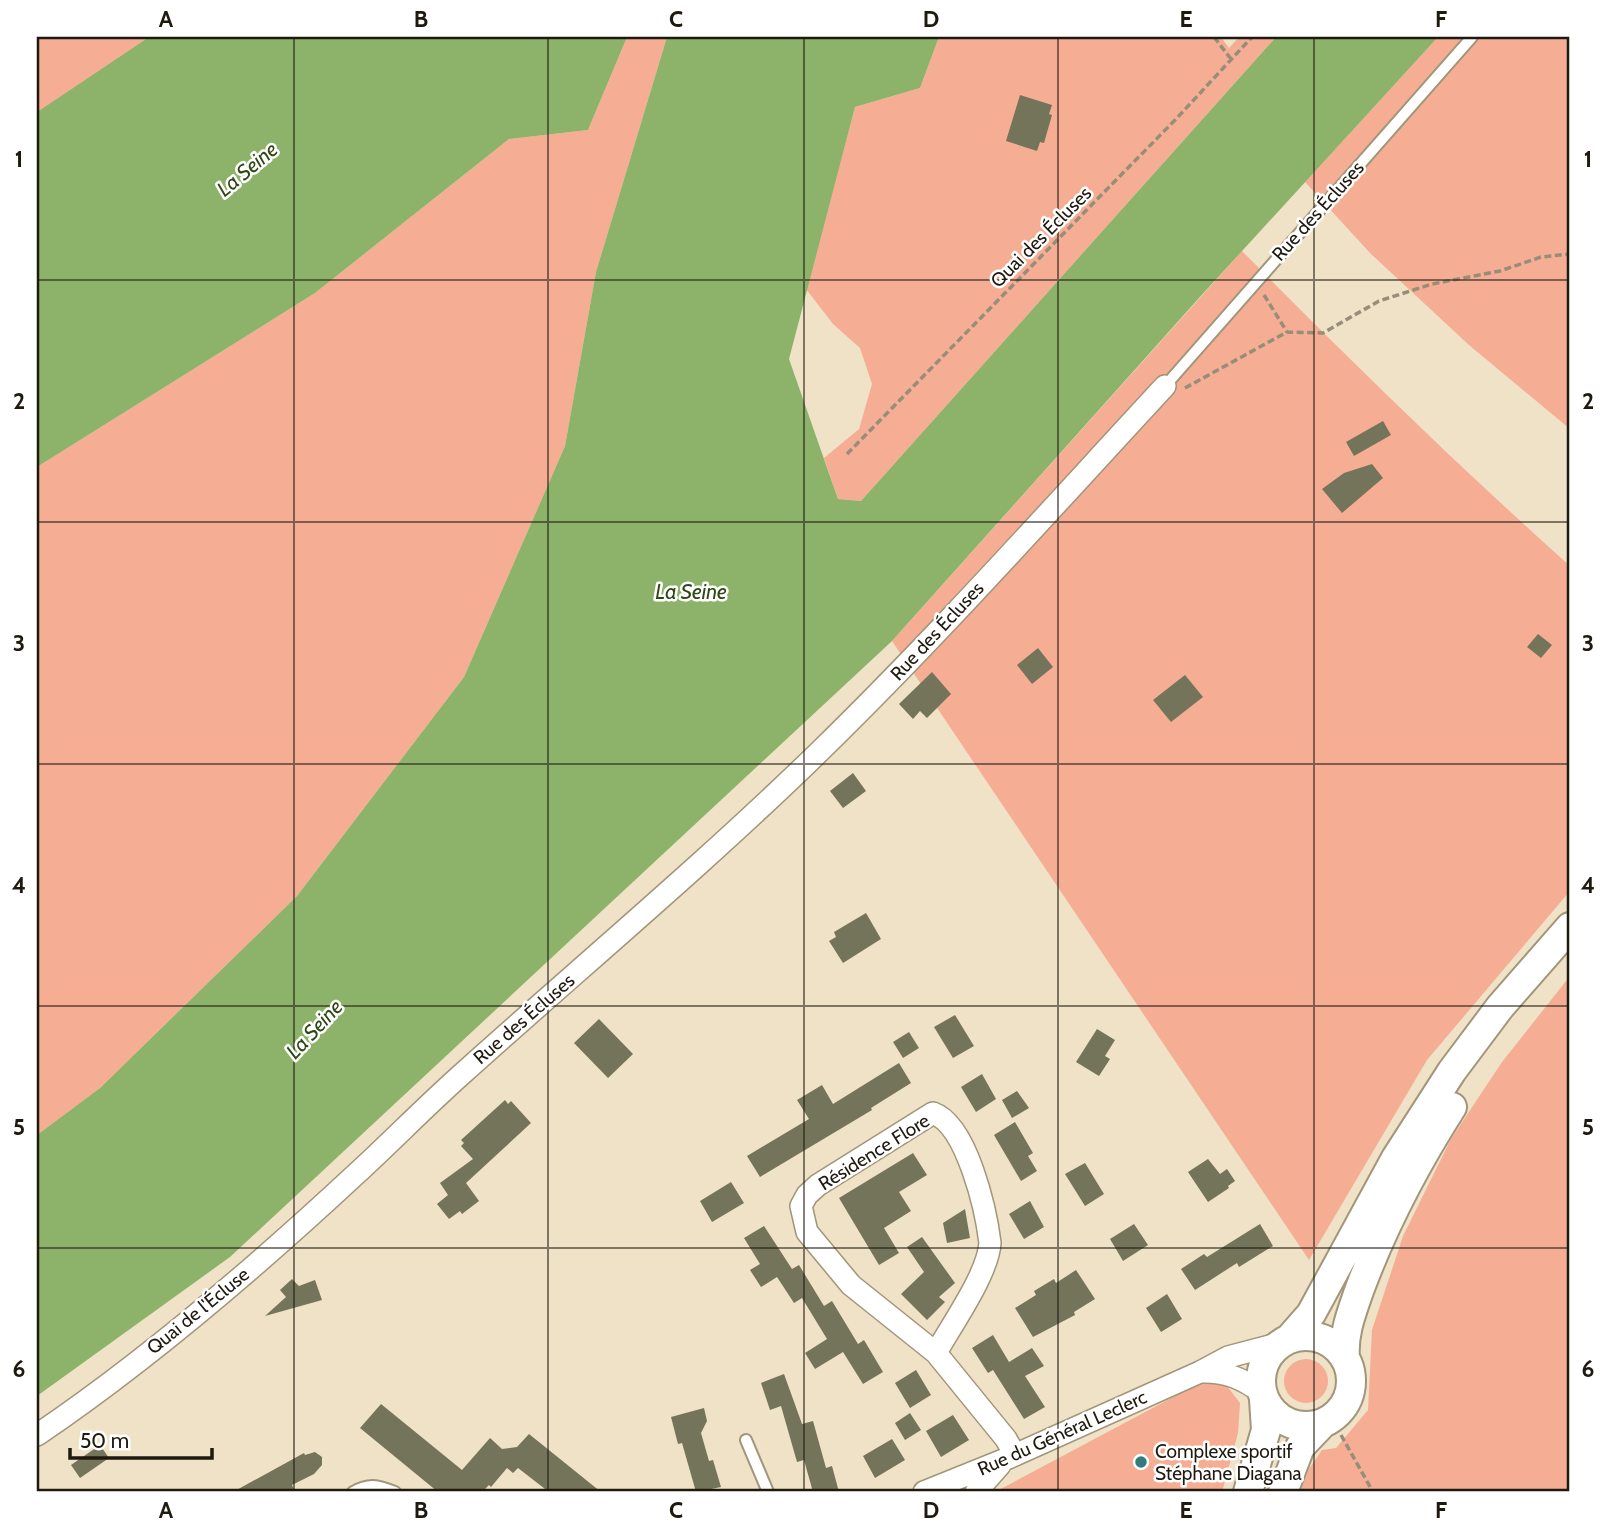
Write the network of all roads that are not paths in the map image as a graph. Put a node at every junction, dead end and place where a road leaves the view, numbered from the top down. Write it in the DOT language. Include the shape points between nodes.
graph roads {
  1 [pos="1472,37"];
  2 [pos="1172,389"];
  3 [pos="1570,927"];
  4 [pos="1570,948"];
  5 [pos="353,1177"];
  6 [pos="1285,1341"];
  7 [pos="936,1353"];
  8 [pos="1345,1359"];
  9 [pos="1200,1372"];
  10 [pos="1263,1396"];
  11 [pos="1322,1424"];
  12 [pos="37,1436"];
  13 [pos="746,1440"];
  14 [pos="1011,1457"];
  15 [pos="353,1492"];
  16 [pos="395,1492"];
  17 [pos="768,1492"];
  18 [pos="924,1492"];
  19 [pos="976,1492"];
  20 [pos="1248,1492"];
  21 [pos="1283,1492"];
  1 -- 2 [label="lane, Rue des Écluses" via="1255,282"];
  2 -- 5 [label="street, Rue des Écluses" via="819,752"];
  3 -- 6 [label="main road" via="1452,1071 1396,1158 1311,1314"];
  4 -- 8 [label="main road" via="1469,1079 1408,1182 1369,1264 1343,1343"];
  5 -- 12 [label="street, Quai de l'Écluse" via="246,1273"];
  6 -- 8 [label="main road" via="1307,1336 1321,1339"];
  6 -- 9 [label="street, Rue du Général Leclerc" via="1228,1357"];
  6 -- 10 [label="main road" via="1263,1366"];
  7 -- 7 [label="street, Résidence Flore" via="851,1285 807,1232 801,1206 818,1185 933,1113 951,1129 977,1179 990,1243 981,1271"];
  7 -- 14 [label="street, Résidence Flore" via="1006,1439"];
  8 -- 11 [label="main road" via="1351,1378 1348,1397 1338,1413"];
  9 -- 10 [label="street" via="1234,1376"];
  9 -- 14 [label="street, Rue du Général Leclerc"];
  10 -- 11 [label="main road" via="1278,1418 1290,1424"];
  10 -- 20 [label="main road" via="1266,1430"];
  11 -- 21 [label="main road" via="1300,1447"];
  13 -- 17 [label="lane"];
  14 -- 18 [label="street, Rue du Général Leclerc"];
  14 -- 19 [label="street"];
  15 -- 16 [label="lane" via="365,1485"];
}
